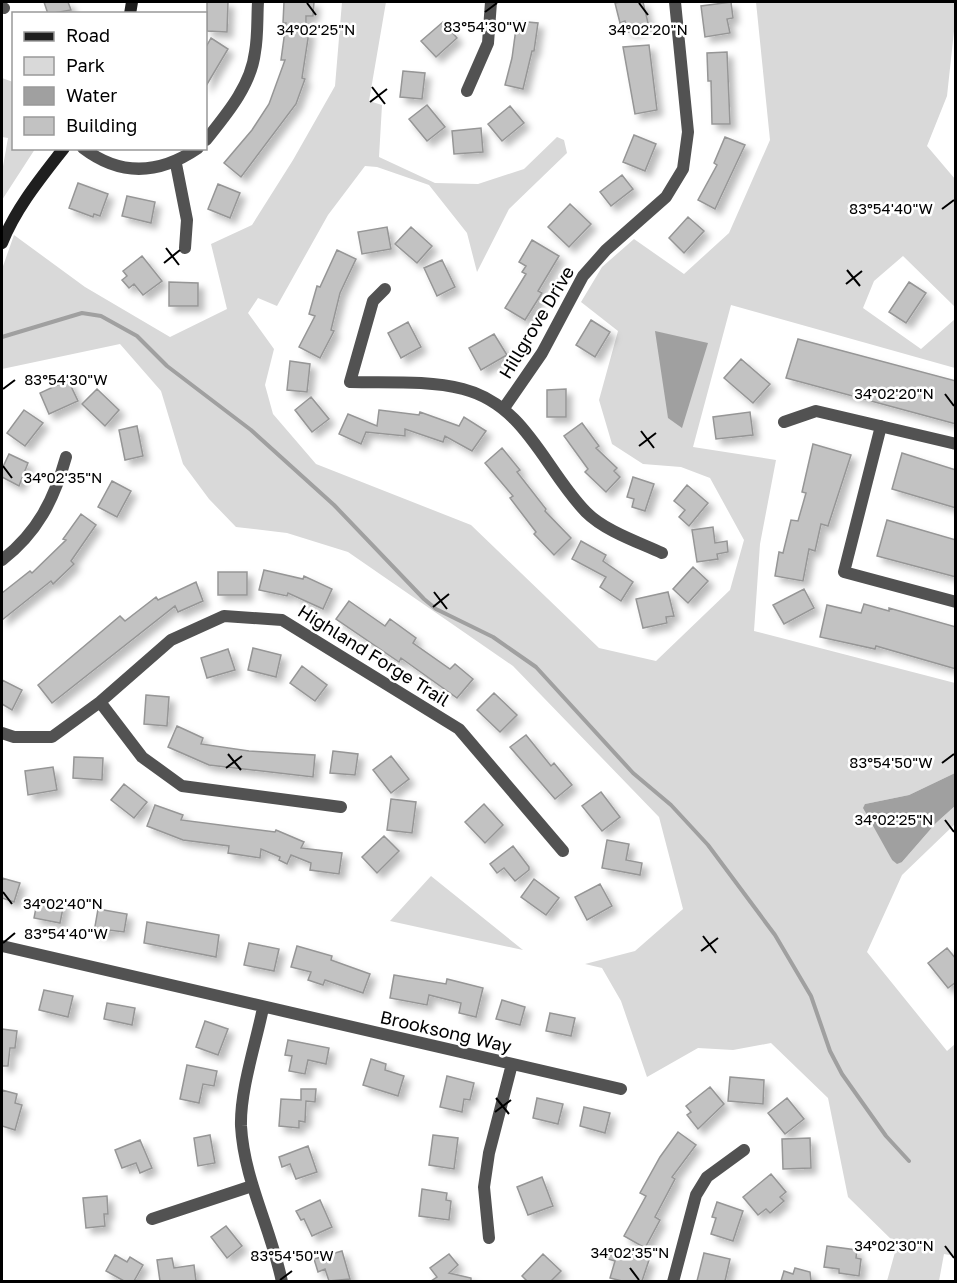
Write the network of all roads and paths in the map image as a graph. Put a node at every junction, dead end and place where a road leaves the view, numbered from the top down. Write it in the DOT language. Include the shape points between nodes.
graph roads {
  1 [pos="258,2"];
  2 [pos="491,2"];
  3 [pos="675,2"];
  4 [pos="467,91"];
  5 [pos="207,139"];
  6 [pos="62,150"];
  7 [pos="86,150"];
  8 [pos="195,150"];
  9 [pos="176,164"];
  10 [pos="6,221"];
  11 [pos="2,243"];
  12 [pos="185,248"];
  13 [pos="385,289"];
  14 [pos="504,408"];
  15 [pos="784,422"];
  16 [pos="880,426"];
  17 [pos="956,444"];
  18 [pos="66,458"];
  19 [pos="662,553"];
  20 [pos="2,560"];
  21 [pos="956,602"];
  22 [pos="100,702"];
  23 [pos="2,733"];
  24 [pos="341,807"];
  25 [pos="563,851"];
  26 [pos="2,946"];
  27 [pos="263,1008"];
  28 [pos="512,1064"];
  29 [pos="621,1089"];
  30 [pos="744,1150"];
  31 [pos="252,1186"];
  32 [pos="152,1219"];
  33 [pos="489,1238"];
  34 [pos="282,1281"];
  35 [pos="673,1281"];
  1 -- 5 [label="street" via="255,54 248,77"];
  2 -- 4 [label="street" via="488,43"];
  3 -- 14 [label="street, Hillgrove Drive" via="688,132 683,169 666,197 606,249 583,276 542,353"];
  6 -- 10 [label="street"];
  7 -- 9 [label="street" via="97,159 126,168"];
  8 -- 9 [label="street"];
  9 -- 12 [label="street" via="187,220"];
  10 -- 11 [label="street"];
  13 -- 14 [label="street" via="373,301 350,382 465,389"];
  14 -- 19 [label="street" via="528,432 588,514"];
  15 -- 16 [label="street" via="816,411"];
  16 -- 17 [label="street"];
  16 -- 21 [label="street" via="844,572"];
  18 -- 20 [label="street" via="59,483 33,532"];
  22 -- 23 [label="street, Highland Forge Trail" via="52,737 14,737"];
  22 -- 24 [label="street" via="142,757 182,786"];
  22 -- 25 [label="street, Highland Forge Trail" via="171,640 224,616 282,620 459,729"];
  26 -- 27 [label="street, Brooksong Way"];
  27 -- 28 [label="street, Brooksong Way"];
  27 -- 31 [label="street" via="241,1124"];
  28 -- 29 [label="street, Brooksong Way"];
  28 -- 33 [label="street" via="484,1187"];
  30 -- 35 [label="street" via="707,1177 696,1195"];
  31 -- 32 [label="street"];
  31 -- 34 [label="street"];
}
